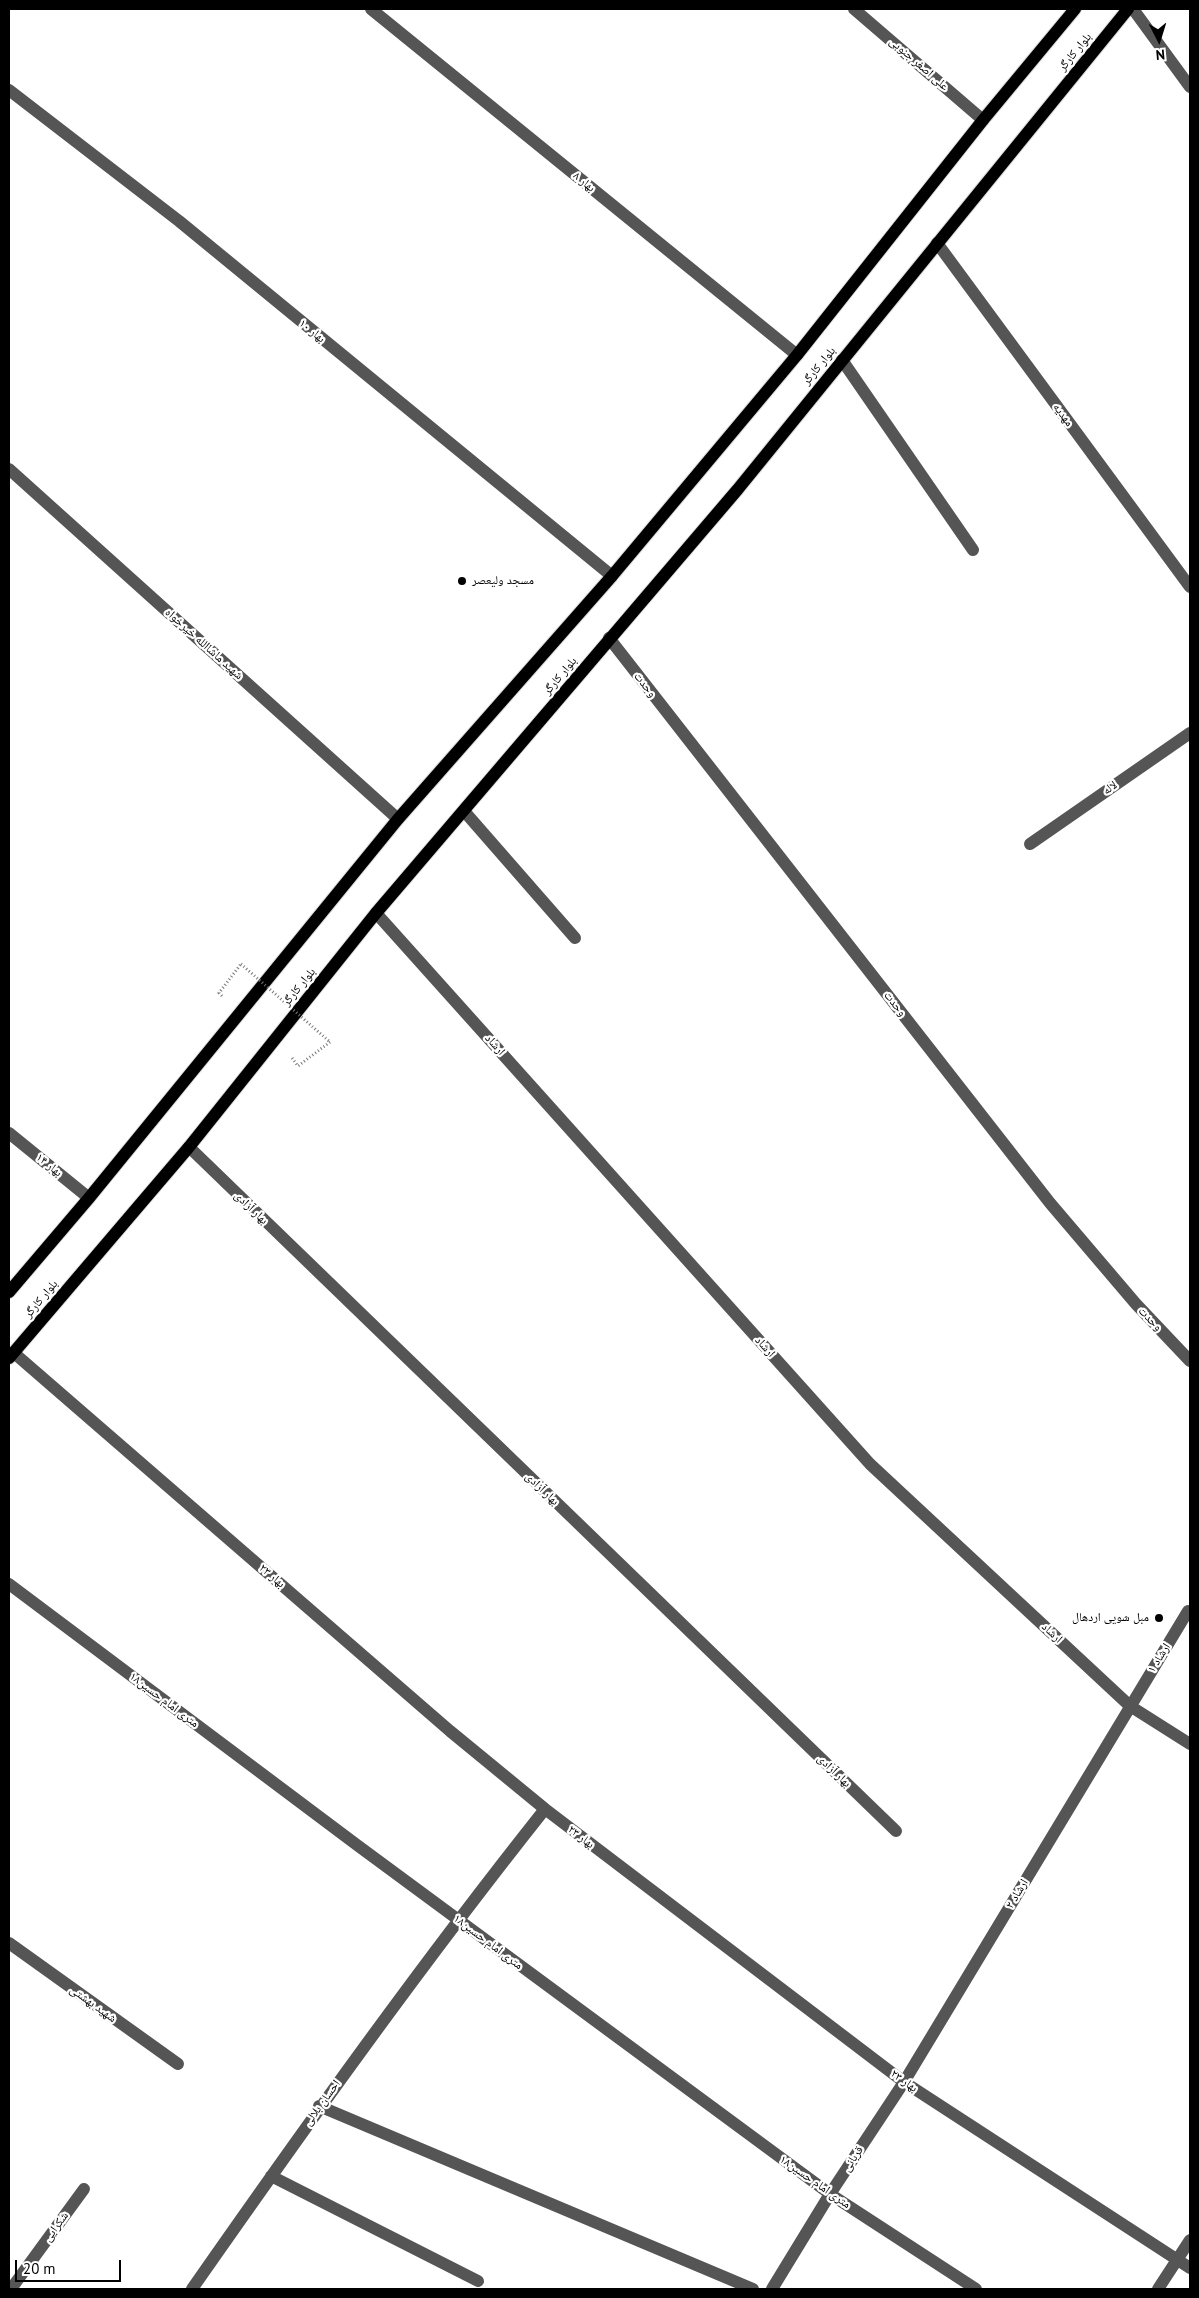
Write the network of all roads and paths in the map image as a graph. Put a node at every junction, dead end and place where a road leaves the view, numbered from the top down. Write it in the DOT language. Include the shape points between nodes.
graph roads {
  1 [pos="371,9"];
  2 [pos="854,9"];
  3 [pos="1075,9"];
  4 [pos="1128,9"];
  5 [pos="1134,9"];
  6 [pos="1190,87"];
  7 [pos="9,90"];
  8 [pos="983,120"];
  9 [pos="937,243"];
  10 [pos="797,355"];
  11 [pos="842,360"];
  12 [pos="9,469"];
  13 [pos="973,550"];
  14 [pos="612,576"];
  15 [pos="1190,587"];
  16 [pos="609,638"];
  17 [pos="1190,733"];
  18 [pos="464,811"];
  19 [pos="398,819"];
  20 [pos="1030,844"];
  21 [pos="376,913"];
  22 [pos="575,938"];
  23 [pos="219,993"];
  24 [pos="298,1066"];
  25 [pos="9,1132"];
  26 [pos="189,1147"];
  27 [pos="89,1198"];
  28 [pos="9,1292"];
  29 [pos="11,1356"];
  30 [pos="1190,1361"];
  31 [pos="9,1584"];
  32 [pos="1188,1611"];
  33 [pos="1130,1706"];
  34 [pos="1190,1744"];
  35 [pos="545,1809"];
  36 [pos="896,1831"];
  37 [pos="457,1919"];
  38 [pos="9,1943"];
  39 [pos="178,2064"];
  40 [pos="904,2082"];
  41 [pos="319,2106"];
  42 [pos="271,2176"];
  43 [pos="84,2189"];
  44 [pos="830,2194"];
  45 [pos="1190,2240"];
  46 [pos="1177,2260"];
  47 [pos="1190,2268"];
  48 [pos="478,2281"];
  49 [pos="11,2289"];
  50 [pos="192,2289"];
  51 [pos="753,2289"];
  52 [pos="772,2289"];
  53 [pos="976,2289"];
  54 [pos="1158,2289"];
  1 -- 10 [label="street, بهار ۸"];
  2 -- 8 [label="street, علی اصغر جنوبی"];
  3 -- 8 [label="main road, بلوار کارگر"];
  4 -- 9 [label="main road, بلوار کارگر"];
  5 -- 6 [label="street"];
  7 -- 14 [label="street, بهار ۱۰" via="179,221"];
  8 -- 10 [label="main road, بلوار کارگر"];
  9 -- 11 [label="main road, بلوار کارگر"];
  9 -- 15 [label="street, مهدیه"];
  10 -- 14 [label="main road, بلوار کارگر"];
  11 -- 13 [label="street"];
  11 -- 16 [label="main road, بلوار کارگر" via="738,489"];
  12 -- 19 [label="street, شهید ماشاالله خیرخواه"];
  14 -- 19 [label="main road, بلوار کارگر"];
  16 -- 18 [label="main road, بلوار کارگر"];
  16 -- 30 [label="street, وحدت" via="1050,1203 1136,1304"];
  17 -- 20 [label="street, لاله"];
  18 -- 21 [label="main road, بلوار کارگر"];
  18 -- 22 [label="street"];
  19 -- 27 [label="main road, بلوار کارگر"];
  21 -- 26 [label="main road, بلوار کارگر"];
  21 -- 33 [label="street, ارشاد" via="870,1464"];
  23 -- 24 [label="path, bridge" via="241,964 330,1042"];
  25 -- 27 [label="street, بهار ۱۴"];
  26 -- 29 [label="main road, بلوار کارگر"];
  26 -- 36 [label="street, بهار آزادی"];
  27 -- 28 [label="main road, بلوار کارگر"];
  29 -- 35 [label="street, بهار ۲۳"];
  31 -- 37 [label="street, ۱۸متری امام حسین"];
  32 -- 33 [label="street, ارشاد ۱"];
  33 -- 34 [label="street, ارشاد"];
  33 -- 40 [label="street, ارشاد ۲"];
  35 -- 37 [label="street, احسان بلالی"];
  35 -- 40 [label="street, بهار ۲۳"];
  37 -- 41 [label="street, احسان بلالی"];
  37 -- 44 [label="street, ۱۸متری امام حسین"];
  38 -- 39 [label="street, شهید بهشتی"];
  40 -- 44 [label="street, قربانی"];
  40 -- 46 [label="street, بهار ۲۳"];
  41 -- 42 [label="street, احسان بلالی"];
  41 -- 51 [label="street"];
  42 -- 48 [label="street"];
  42 -- 50 [label="street, احسان بلالی"];
  43 -- 49 [label="street, شکرایی"];
  44 -- 52 [label="street, قربانی"];
  44 -- 53 [label="street, ۱۸متری امام حسین"];
  45 -- 46 [label="street"];
  46 -- 47 [label="street, بهار ۲۳"];
  46 -- 54 [label="street"];
}
